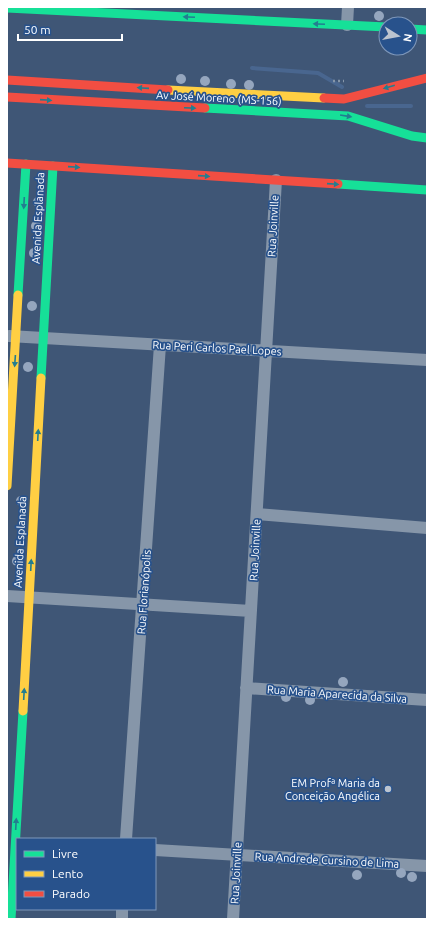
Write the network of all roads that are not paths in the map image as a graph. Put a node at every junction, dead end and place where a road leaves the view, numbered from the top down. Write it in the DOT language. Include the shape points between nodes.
graph roads {
  1 [pos="239,7"];
  2 [pos="348,7"];
  3 [pos="7,8"];
  4 [pos="121,10"];
  5 [pos="238,20"];
  6 [pos="347,26"];
  7 [pos="378,27"];
  8 [pos="427,78"];
  9 [pos="7,80"];
  10 [pos="7,97"];
  11 [pos="427,138"];
  12 [pos="7,164"];
  13 [pos="26,164"];
  14 [pos="53,166"];
  15 [pos="276,180"];
  16 [pos="427,190"];
  17 [pos="12,336"];
  18 [pos="43,338"];
  19 [pos="160,345"];
  20 [pos="266,351"];
  21 [pos="427,360"];
  22 [pos="7,486"];
  23 [pos="257,514"];
  24 [pos="427,528"];
  25 [pos="7,596"];
  26 [pos="29,597"];
  27 [pos="143,605"];
  28 [pos="251,611"];
  29 [pos="246,688"];
  30 [pos="427,700"];
  31 [pos="126,838"];
  32 [pos="13,841"];
  33 [pos="156,850"];
  34 [pos="237,855"];
  35 [pos="427,866"];
  36 [pos="11,919"];
  37 [pos="233,919"];
  1 -- 5 [label="street"];
  2 -- 6 [label="street"];
  3 -- 4 [label="street"];
  5 -- 4 [label="street, one-way"];
  6 -- 5 [label="street, one-way"];
  6 -- 7 [label="street"];
  8 -- 9 [label="street, Av José Moreno (MS-156), one-way" via="344,98"];
  10 -- 11 [label="street, Av José Moreno (MS-156), one-way" via="348,116 412,136"];
  12 -- 13 [label="street"];
  13 -- 14 [label="street"];
  13 -- 17 [label="street, Avenida Esplanada, one-way"];
  14 -- 15 [label="street, one-way"];
  14 -- 18 [label="street, Avenida Esplanada"];
  15 -- 16 [label="street, one-way"];
  15 -- 20 [label="street, Rua Joinville"];
  17 -- 18 [label="street, Rua Peri Carlos Pael Lopes"];
  17 -- 22 [label="street, Avenida Esplanada, one-way"];
  18 -- 19 [label="street, Rua Peri Carlos Pael Lopes"];
  26 -- 18 [label="street, Avenida Esplanada, one-way"];
  19 -- 20 [label="street, Rua Peri Carlos Pael Lopes"];
  19 -- 27 [label="street, Rua Florianópolis"];
  20 -- 21 [label="street, Rua Peri Carlos Pael Lopes"];
  20 -- 23 [label="street, Rua Joinville"];
  23 -- 24 [label="street"];
  23 -- 28 [label="street, Rua Joinville"];
  25 -- 26 [label="street"];
  26 -- 27 [label="street"];
  32 -- 26 [label="street, Avenida Esplanada, one-way"];
  27 -- 28 [label="street"];
  27 -- 31 [label="street, Rua Florianópolis"];
  28 -- 29 [label="street, Rua Joinville"];
  29 -- 30 [label="street, Rua Maria Aparecida da Silva"];
  29 -- 34 [label="street, Rua Joinville"];
  32 -- 36 [label="street, Avenida Esplanada"];
  33 -- 34 [label="street, Rua Andrede Cursino de Lima"];
  34 -- 35 [label="street, Rua Andrede Cursino de Lima"];
  34 -- 37 [label="street, Rua Joinville"];
}
